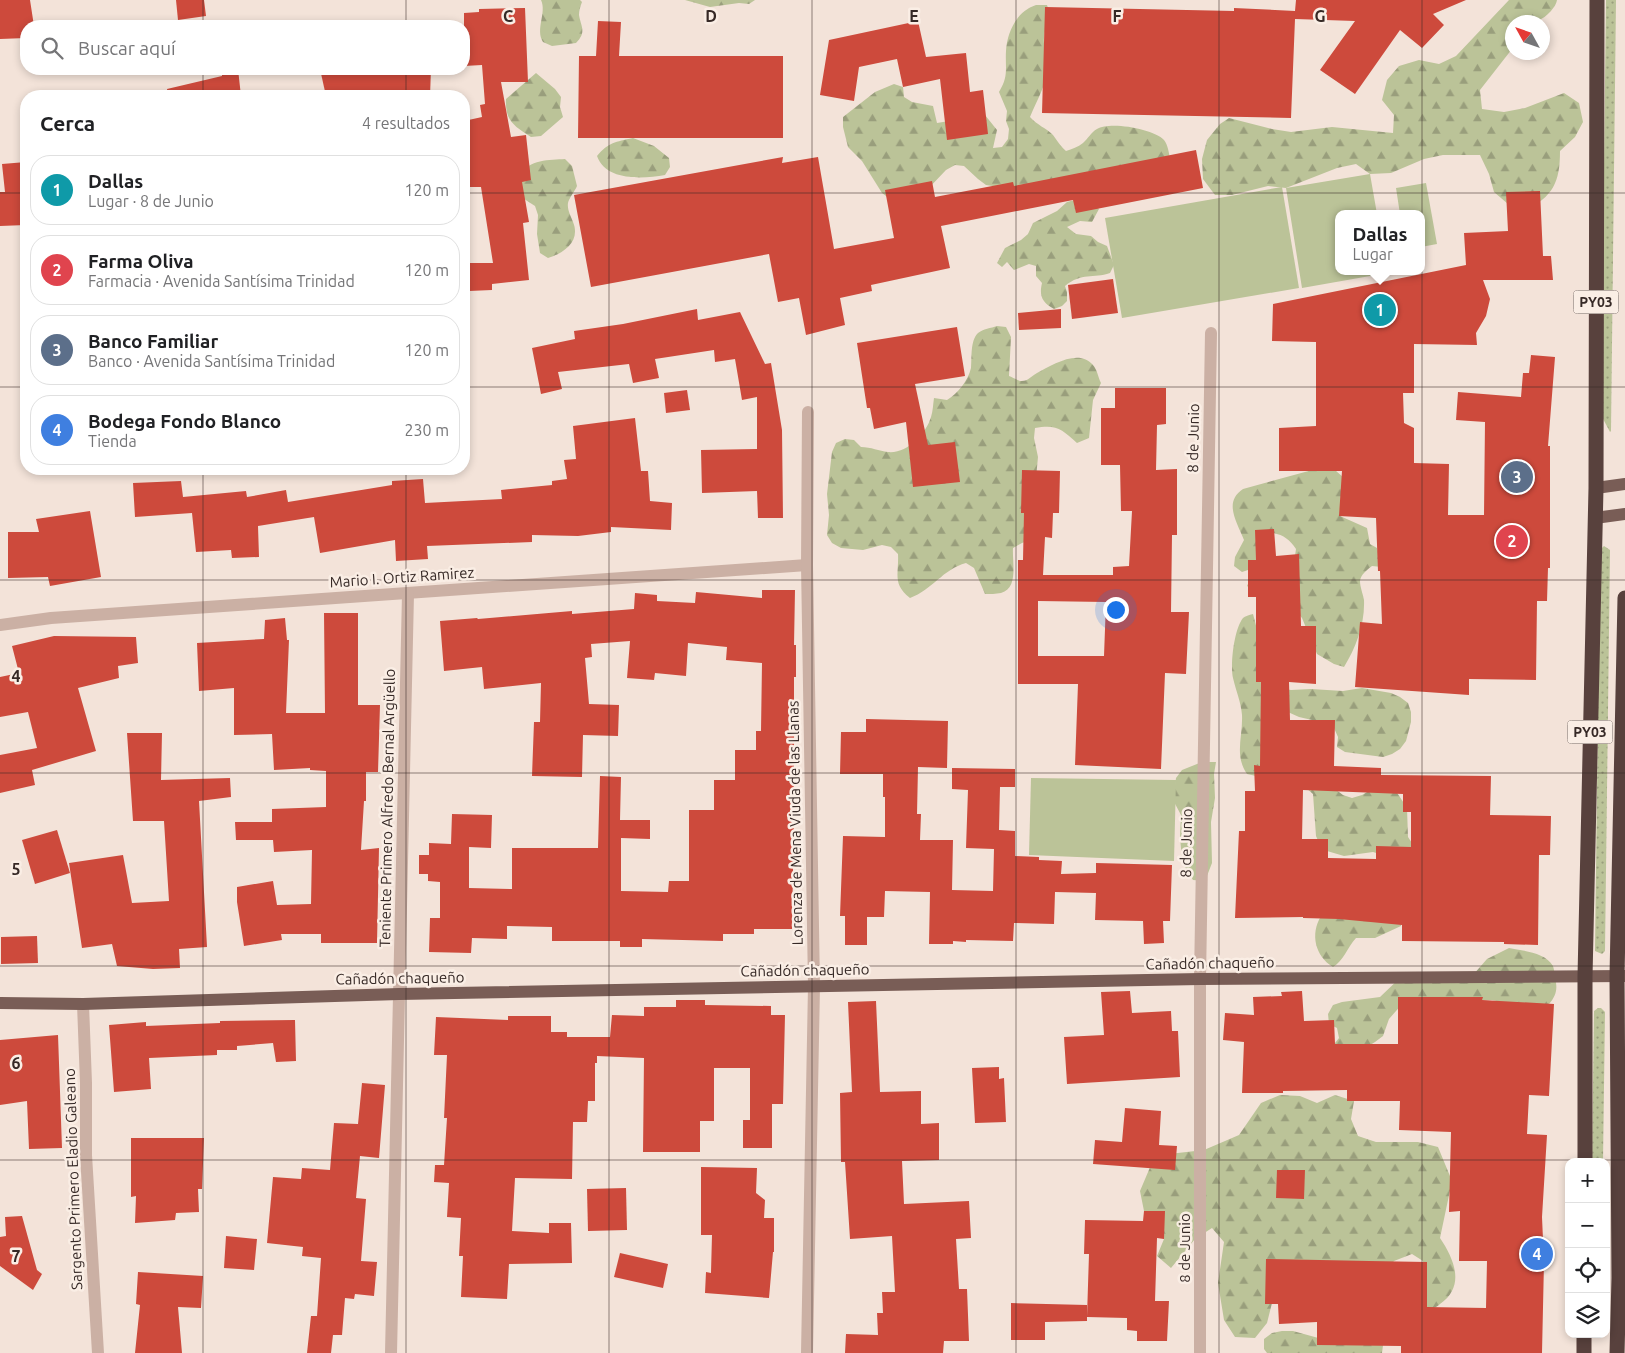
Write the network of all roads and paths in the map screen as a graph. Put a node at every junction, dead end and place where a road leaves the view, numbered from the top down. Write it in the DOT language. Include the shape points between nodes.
graph roads {
  1 [pos="1597,0"];
  2 [pos="1210,333"];
  3 [pos="808,412"];
  4 [pos="1625,484"];
  5 [pos="1596,488"];
  6 [pos="1625,514"];
  7 [pos="1595,518"];
  8 [pos="807,565"];
  9 [pos="408,594"];
  10 [pos="1625,598"];
  11 [pos="0,625"];
  12 [pos="1617,976"];
  13 [pos="1584,977"];
  14 [pos="1200,978"];
  15 [pos="814,986"];
  16 [pos="399,994"];
  17 [pos="0,1003"];
  18 [pos="83,1004"];
  19 [pos="1585,1158"];
  20 [pos="1613,1279"];
  21 [pos="1612,1316"];
  22 [pos="1584,1338"];
  23 [pos="98,1353"];
  24 [pos="391,1353"];
  25 [pos="807,1353"];
  26 [pos="1200,1353"];
  27 [pos="1584,1353"];
  28 [pos="1618,1353"];
  1 -- 5 [label="highway, PY03"];
  2 -- 14 [label="street, 8 de Junio"];
  3 -- 8 [label="street, Lorenza de Mena Viuda de las Llanas"];
  4 -- 5 [label="main road"];
  5 -- 7 [label="highway, PY03"];
  6 -- 7 [label="main road"];
  7 -- 13 [label="highway, PY03"];
  8 -- 9 [label="street, Mario I. Ortiz Ramirez"];
  8 -- 15 [label="street, Lorenza de Mena Viuda de las Llanas"];
  9 -- 11 [label="street, Mario I. Ortiz Ramirez" via="51,618"];
  9 -- 16 [label="street, Teniente Primero Alfredo Bernal Argüello"];
  10 -- 12 [label="highway, PY03"];
  12 -- 13 [label="main road, Cañadón chaqueño"];
  12 -- 20 [label="highway, PY03"];
  13 -- 14 [label="main road, Cañadón chaqueño"];
  13 -- 19 [label="highway, PY03"];
  14 -- 15 [label="main road, Cañadón chaqueño"];
  14 -- 26 [label="street, 8 de Junio"];
  15 -- 16 [label="main road, Cañadón chaqueño"];
  15 -- 25 [label="street, Lorenza de Mena Viuda de las Llanas"];
  16 -- 18 [label="main road, Cañadón chaqueño"];
  16 -- 24 [label="street, Teniente Primero Alfredo Bernal Argüello"];
  17 -- 18 [label="main road, Cañadón chaqueño"];
  18 -- 23 [label="street, Sargento Primero Eladio Galeano" via="86,1156"];
  20 -- 21 [label="highway, PY03"];
  21 -- 28 [label="highway, PY03"];
  22 -- 27 [label="highway"];
}
